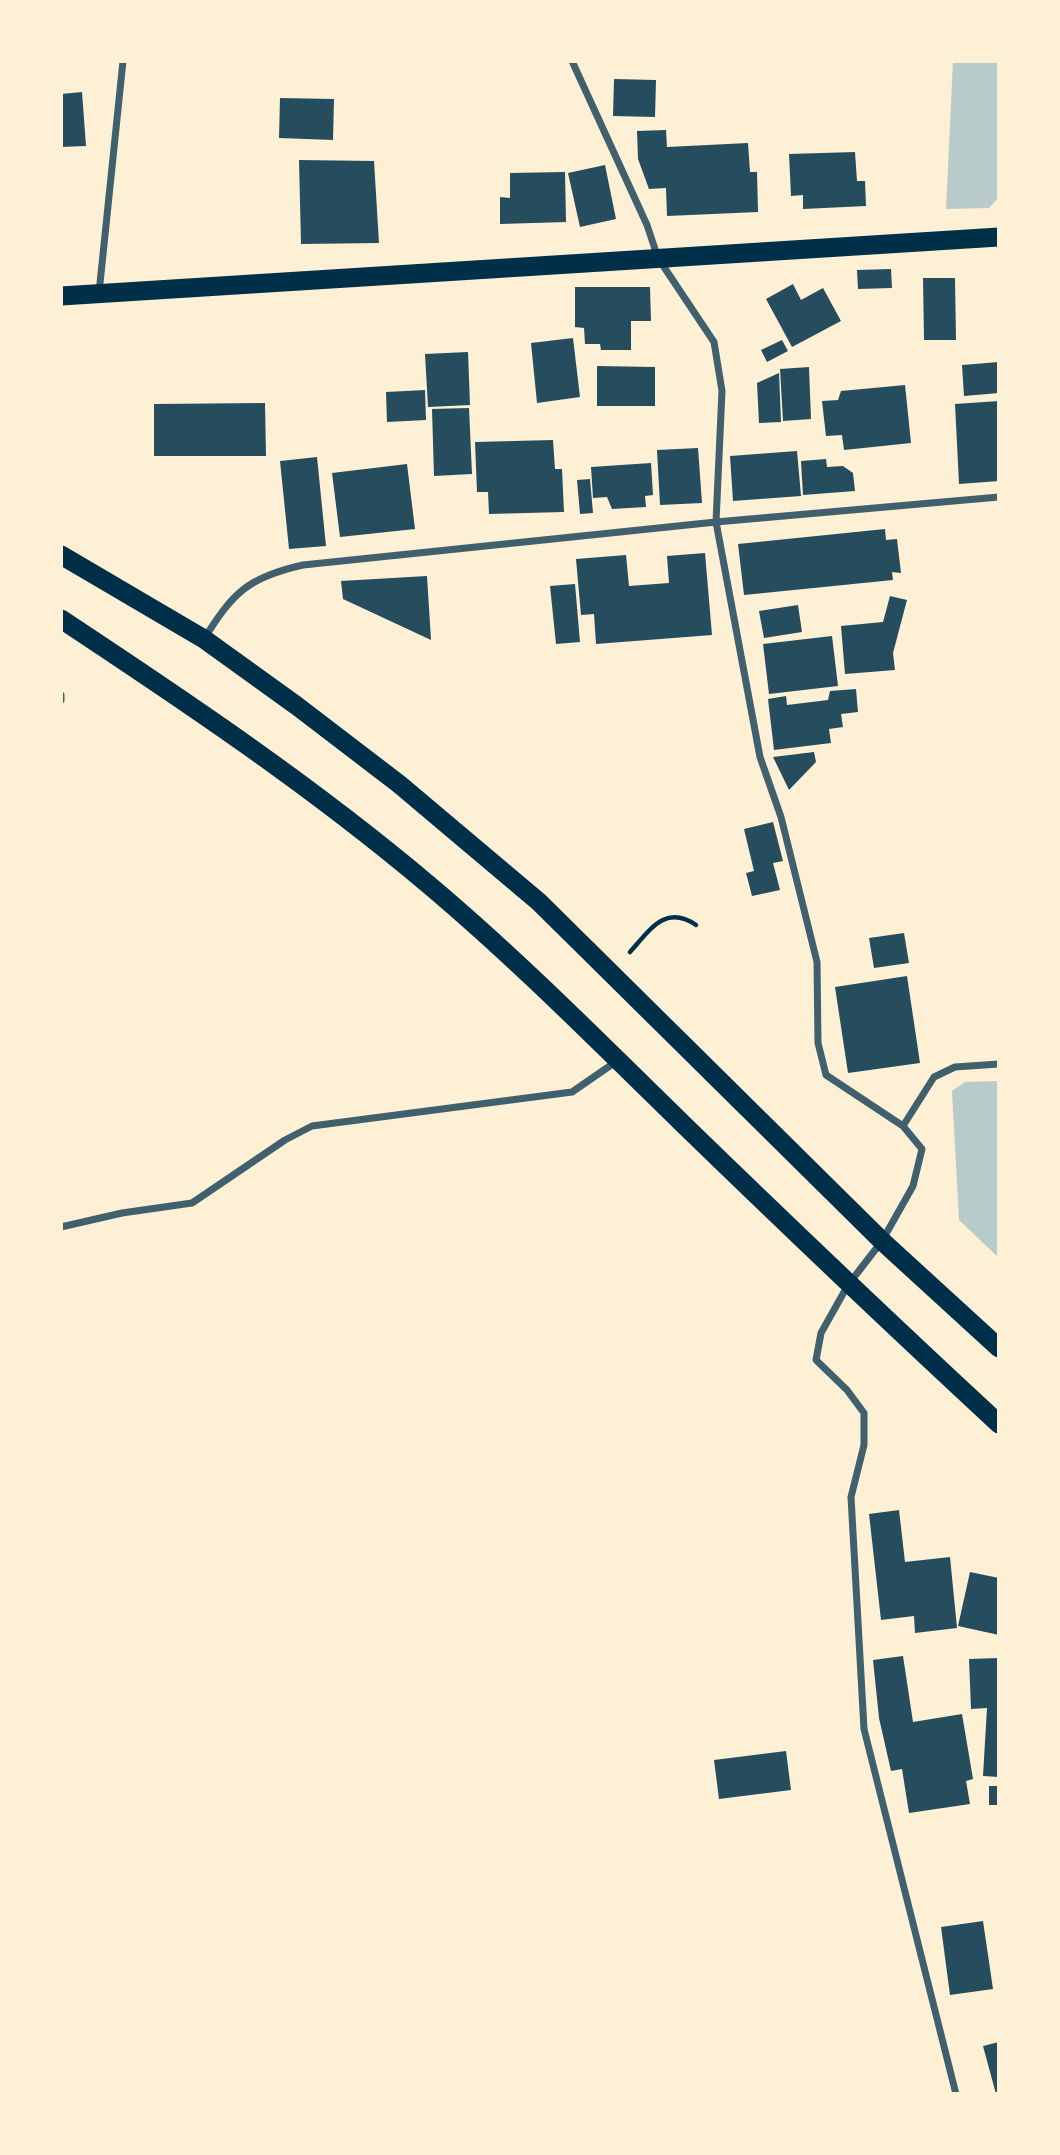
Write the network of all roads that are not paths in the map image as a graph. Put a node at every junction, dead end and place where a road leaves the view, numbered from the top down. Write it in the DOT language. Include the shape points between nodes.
graph roads {
  1 [pos="123,61"];
  2 [pos="572,61"];
  3 [pos="999,237"];
  4 [pos="658,258"];
  5 [pos="99,294"];
  6 [pos="61,296"];
  7 [pos="999,497"];
  8 [pos="716,523"];
  9 [pos="61,555"];
  10 [pos="61,619"];
  11 [pos="204,639"];
  12 [pos="618,1061"];
  13 [pos="999,1063"];
  14 [pos="903,1126"];
  15 [pos="61,1227"];
  16 [pos="882,1241"];
  17 [pos="848,1285"];
  18 [pos="999,1348"];
  19 [pos="999,1423"];
  20 [pos="956,2094"];
  1 -- 5 [label="street"];
  2 -- 4 [label="street"];
  3 -- 4 [label="highway"];
  4 -- 5 [label="highway"];
  4 -- 8 [label="street" via="714,342 722,391"];
  5 -- 6 [label="highway"];
  7 -- 8 [label="street"];
  8 -- 11 [label="street" via="303,565 248,584 223,607"];
  8 -- 14 [label="street" via="760,757 781,817 817,962 818,1043 826,1075"];
  9 -- 11 [label="highway"];
  10 -- 12 [label="highway" via="325,800 431,887"];
  11 -- 16 [label="highway" via="399,784 539,902"];
  12 -- 15 [label="street" via="572,1092 312,1126 192,1203"];
  12 -- 17 [label="highway"];
  13 -- 14 [label="street" via="956,1067 933,1077"];
  14 -- 16 [label="street" via="922,1149 913,1186"];
  16 -- 17 [label="street"];
  16 -- 18 [label="highway"];
  17 -- 19 [label="highway"];
  17 -- 20 [label="street" via="821,1333 816,1360 864,1413 864,1445 851,1497 864,1729"];
}
